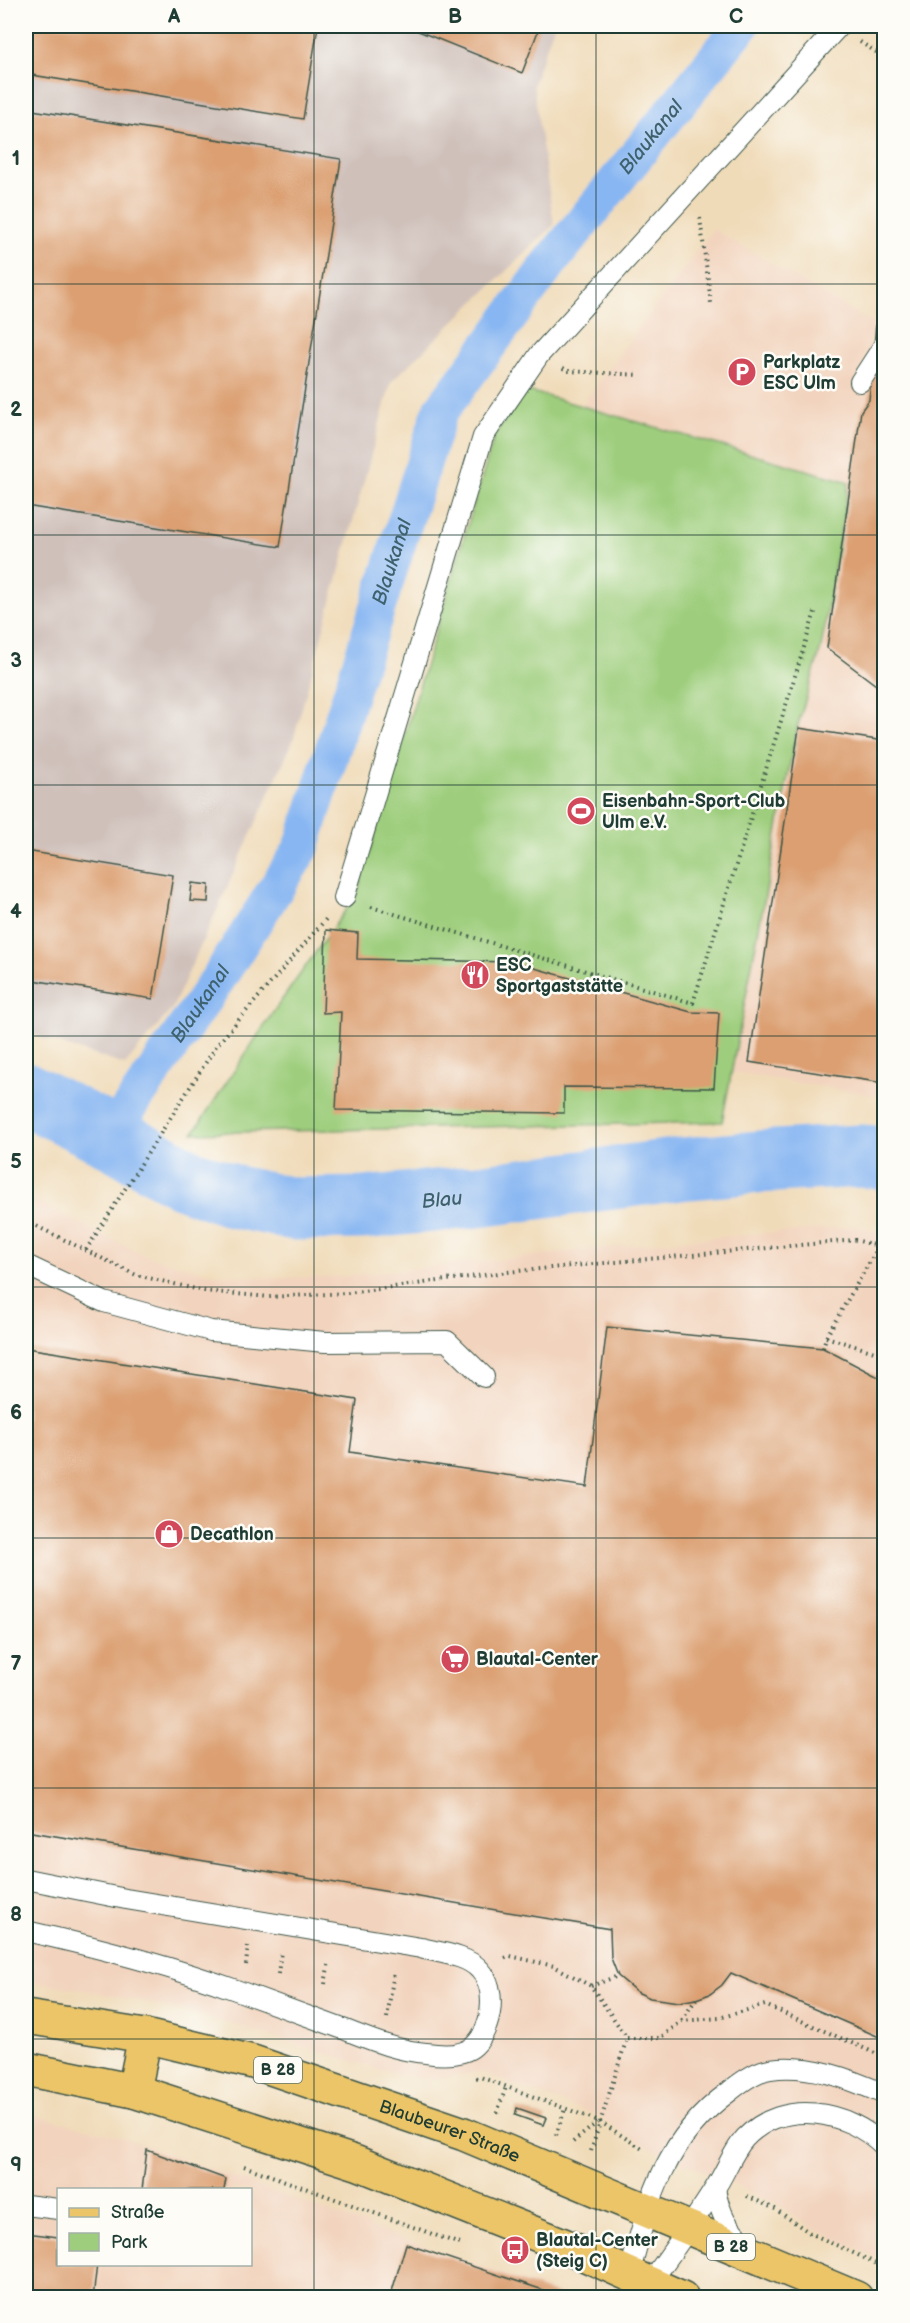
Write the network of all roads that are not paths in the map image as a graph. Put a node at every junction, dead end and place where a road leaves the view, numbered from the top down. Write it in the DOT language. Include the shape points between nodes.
graph roads {
  1 [pos="839,26"];
  2 [pos="885,345"];
  3 [pos="860,382"];
  4 [pos="344,898"];
  5 [pos="26,1265"];
  6 [pos="484,1377"];
  7 [pos="26,1879"];
  8 [pos="26,1930"];
  9 [pos="26,2018"];
  10 [pos="145,2036"];
  11 [pos="26,2069"];
  12 [pos="134,2091"];
  13 [pos="885,2094"];
  14 [pos="885,2145"];
  15 [pos="715,2189"];
  16 [pos="26,2205"];
  17 [pos="57,2210"];
  18 [pos="646,2210"];
  19 [pos="690,2229"];
  20 [pos="773,2264"];
  21 [pos="640,2279"];
  22 [pos="682,2298"];
  23 [pos="856,2298"];
  1 -- 4 [label="lane" via="538,356 483,437"];
  2 -- 3 [label="lane"];
  5 -- 6 [label="lane" via="104,1302 211,1331 325,1342 447,1341"];
  7 -- 8 [label="lane" via="422,1948 460,1958 481,1970 490,1998 490,2015 473,2046 452,2055 424,2053 383,2044 197,1976"];
  9 -- 10 [label="main road, Blaubeurer Straße / B 28"];
  10 -- 12 [label="main road"];
  10 -- 18 [label="main road, Blaubeurer Straße / B 28" via="253,2062 453,2130"];
  11 -- 12 [label="main road"];
  12 -- 21 [label="main road" via="366,2166"];
  13 -- 18 [label="lane" via="852,2080 804,2069 768,2069 724,2095 705,2112 673,2150"];
  14 -- 15 [label="lane" via="849,2121 821,2113 787,2114 761,2124 744,2140"];
  15 -- 19 [label="lane"];
  15 -- 20 [label="lane" via="719,2210 728,2226"];
  16 -- 17 [label="lane"];
  18 -- 19 [label="main road, Blaubeurer Straße / B 28"];
  18 -- 21 [label="lane"];
  19 -- 20 [label="main road, Blaubeurer Straße / B 28"];
  19 -- 21 [label="lane"];
  20 -- 23 [label="main road, Blaubeurer Straße / B 28"];
  21 -- 22 [label="main road"];
}
